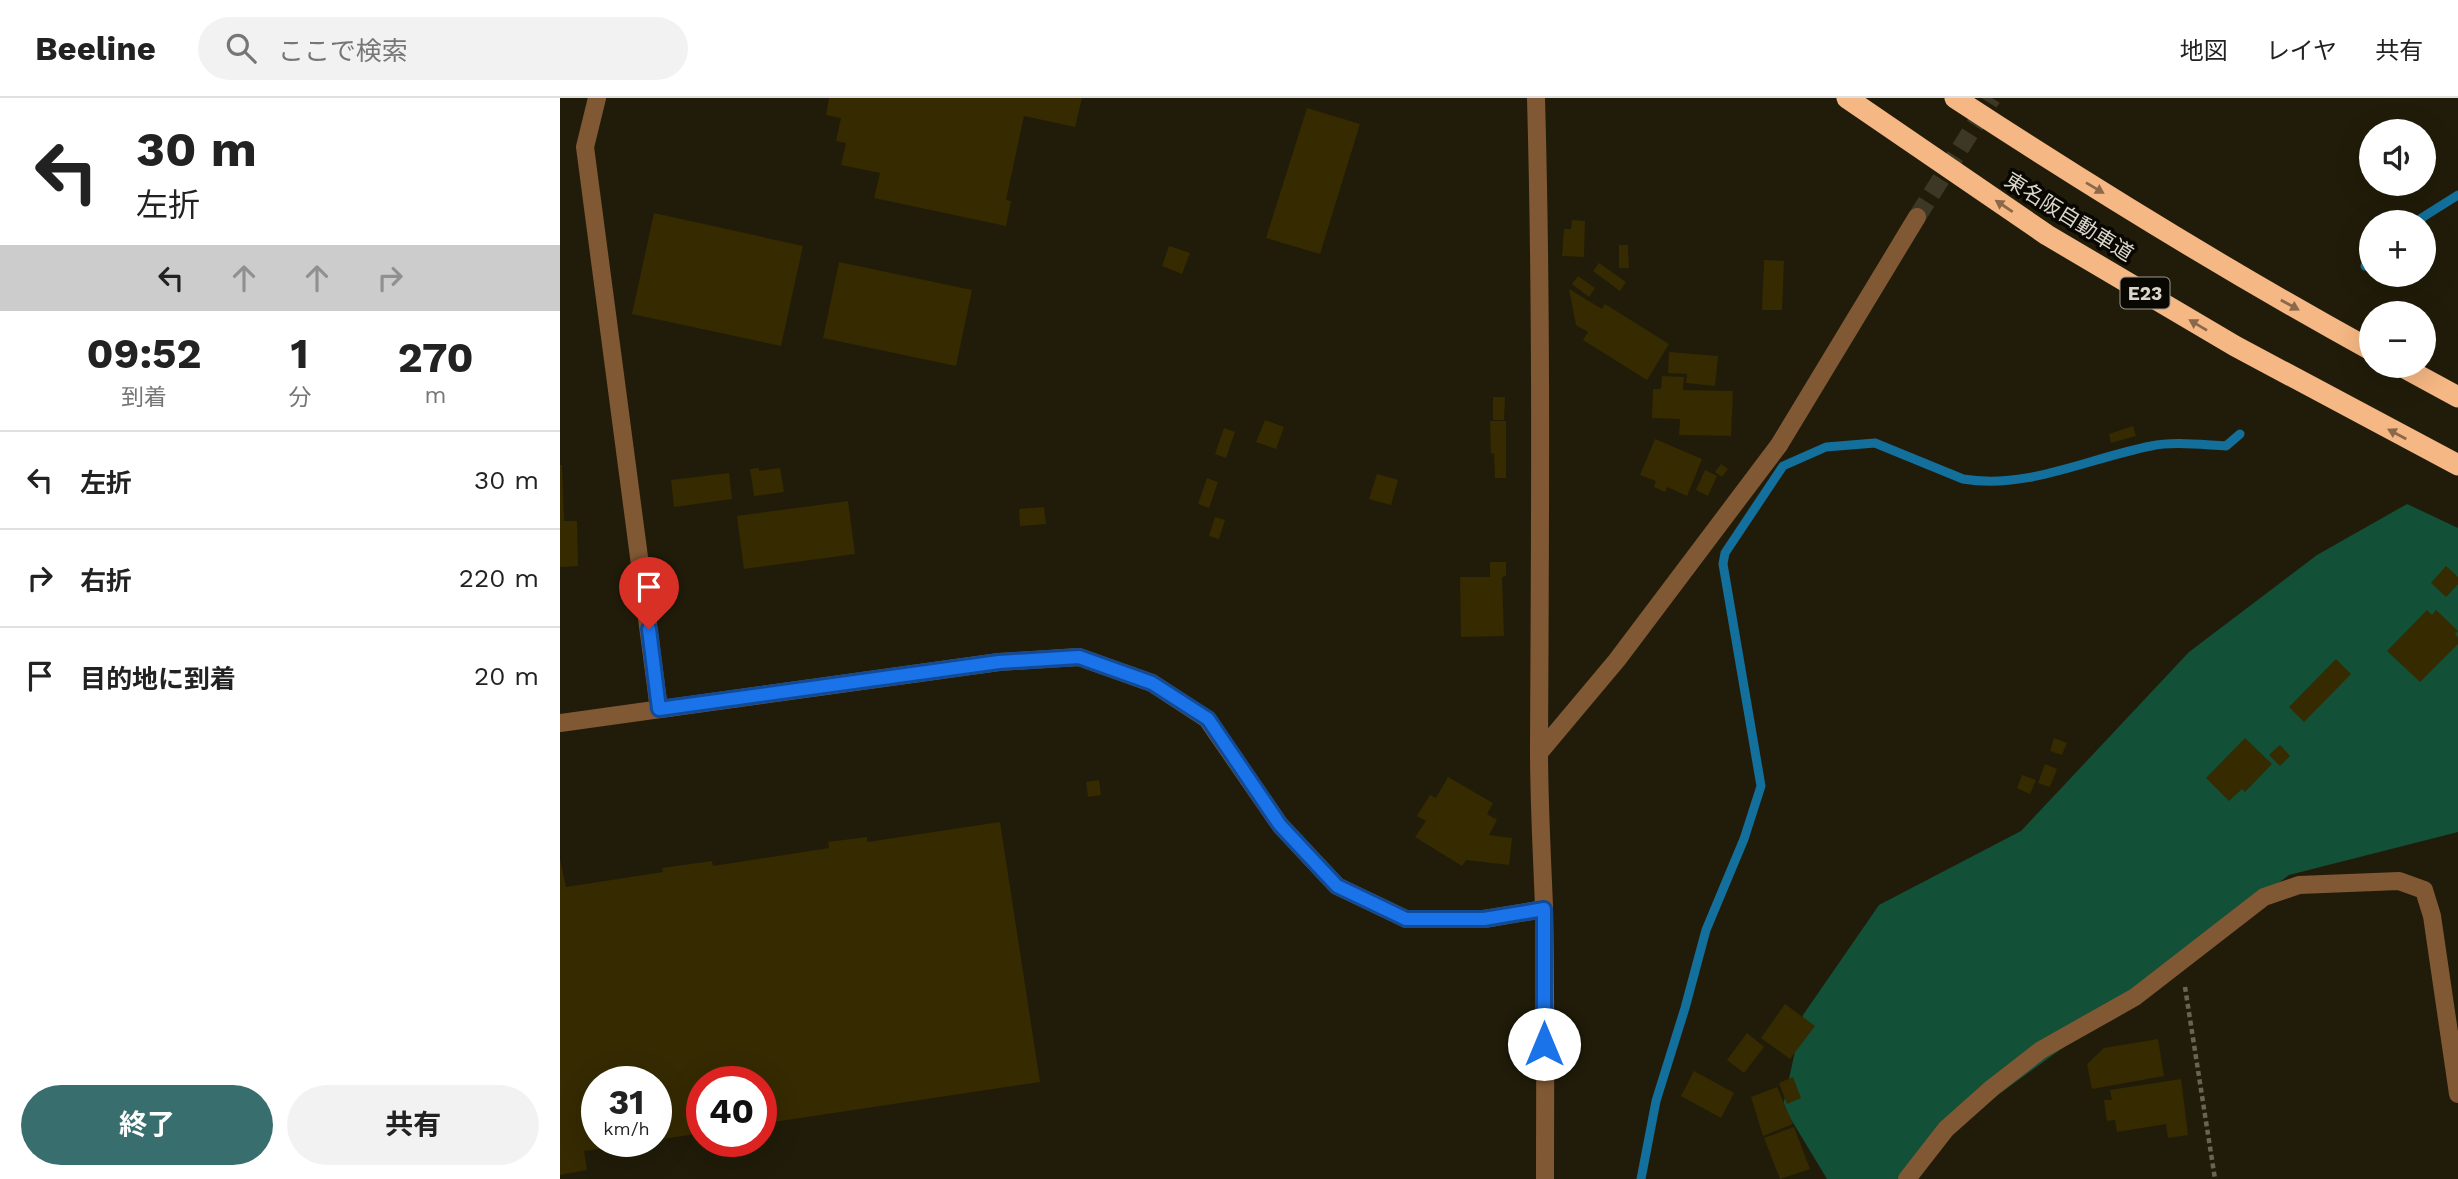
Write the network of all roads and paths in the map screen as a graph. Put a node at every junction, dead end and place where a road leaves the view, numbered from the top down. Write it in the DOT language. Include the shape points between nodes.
graph roads {
  1 [pos="597,98"];
  2 [pos="1536,98"];
  3 [pos="1847,98"];
  4 [pos="1955,98"];
  5 [pos="1917,218"];
  6 [pos="2359,343"];
  7 [pos="2422,378"];
  8 [pos="2458,397"];
  9 [pos="2458,465"];
  10 [pos="659,709"];
  11 [pos="560,723"];
  12 [pos="1539,753"];
  13 [pos="1544,909"];
  14 [pos="2181,962"];
  15 [pos="2458,1094"];
  16 [pos="1545,1179"];
  17 [pos="1907,1179"];
  18 [pos="2215,1179"];
  1 -- 10 [label="street" via="586,148"];
  2 -- 12 [label="street" via="1542,579"];
  9 -- 3 [label="highway, 東名阪自動車道 / E23, one-way" via="2235,346 2047,235"];
  4 -- 6 [label="highway, 東名阪自動車道, one-way" via="2075,176"];
  5 -- 12 [label="street" via="1779,445 1617,660"];
  7 -- 8 [label="highway"];
  10 -- 11 [label="street"];
  10 -- 13 [label="street" via="999,662 1079,657 1152,683 1208,719 1280,825 1337,886 1406,919 1484,919"];
  12 -- 13 [label="street"];
  13 -- 16 [label="street"];
  14 -- 15 [label="street" via="2264,897 2299,886 2399,881 2424,890 2432,916"];
  14 -- 17 [label="street" via="2135,997 2041,1051 1992,1088 1946,1129"];
  14 -- 18 [label="path"];
}
